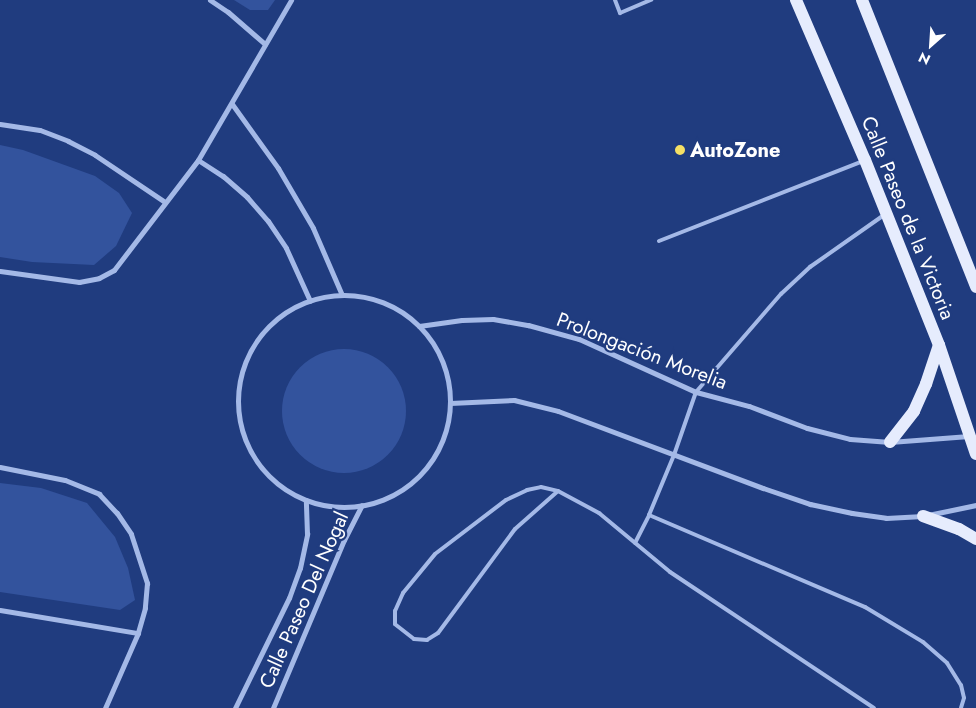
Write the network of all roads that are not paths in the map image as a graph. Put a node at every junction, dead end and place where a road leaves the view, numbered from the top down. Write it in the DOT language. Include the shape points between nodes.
graph roads {
  1 [pos="210,0"];
  2 [pos="291,0"];
  3 [pos="615,0"];
  4 [pos="651,0"];
  5 [pos="796,0"];
  6 [pos="862,0"];
  7 [pos="265,44"];
  8 [pos="232,104"];
  9 [pos="0,124"];
  10 [pos="198,160"];
  11 [pos="865,160"];
  12 [pos="165,202"];
  13 [pos="886,213"];
  14 [pos="659,241"];
  15 [pos="0,271"];
  16 [pos="976,287"];
  17 [pos="342,295"];
  18 [pos="310,300"];
  19 [pos="419,326"];
  20 [pos="939,345"];
  21 [pos="696,392"];
  22 [pos="450,403"];
  23 [pos="969,436"];
  24 [pos="890,442"];
  25 [pos="976,454"];
  26 [pos="674,455"];
  27 [pos="0,467"];
  28 [pos="558,491"];
  29 [pos="306,500"];
  30 [pos="362,505"];
  31 [pos="976,505"];
  32 [pos="649,515"];
  33 [pos="923,516"];
  34 [pos="976,539"];
  35 [pos="635,543"];
  36 [pos="0,610"];
  37 [pos="138,633"];
  38 [pos="106,708"];
  39 [pos="235,708"];
  40 [pos="273,708"];
  41 [pos="874,708"];
  42 [pos="961,708"];
  1 -- 7 [label="street"];
  2 -- 7 [label="street"];
  3 -- 4 [label="lane" via="620,13"];
  5 -- 11 [label="main road, Calle Paseo de la Victoria"];
  6 -- 16 [label="main road, Calle Paseo de la Victoria"];
  7 -- 8 [label="street"];
  8 -- 10 [label="street"];
  8 -- 17 [label="street" via="278,168 313,228"];
  9 -- 12 [label="street" via="40,130 68,141 95,155"];
  10 -- 12 [label="street"];
  10 -- 18 [label="street" via="230,181 268,221 286,248"];
  11 -- 13 [label="main road, Calle Paseo de la Victoria"];
  11 -- 14 [label="lane"];
  12 -- 15 [label="street" via="114,270 99,278 79,282"];
  13 -- 20 [label="main road, Calle Paseo de la Victoria"];
  13 -- 21 [label="lane" via="796,280"];
  17 -- 18 [label="street"];
  17 -- 19 [label="street" via="370,298 388,305"];
  18 -- 29 [label="street" via="281,315 258,338 243,367 238,398 242,430 256,460 278,484"];
  19 -- 21 [label="street, Prolongación Morelia" via="493,319 528,325 579,340"];
  19 -- 22 [label="street" via="440,356"];
  20 -- 23 [label="main road, Calle Paseo de la Victoria"];
  20 -- 24 [label="main road" via="914,411"];
  21 -- 24 [label="street, Prolongación Morelia" via="749,406 807,428 850,439"];
  21 -- 26 [label="lane"];
  22 -- 26 [label="street" via="514,400 558,411"];
  22 -- 30 [label="street" via="440,448 429,465 400,492"];
  23 -- 24 [label="street, Prolongación Morelia"];
  23 -- 25 [label="main road, Calle Paseo de la Victoria"];
  26 -- 32 [label="lane"];
  26 -- 33 [label="street" via="810,504 886,518"];
  27 -- 37 [label="street" via="65,480 99,494 117,513 131,534 147,583"];
  28 -- 28 [label="lane" via="541,487 527,490 506,500 468,527 435,554 417,574 395,611 395,624 414,639 427,640 438,633 515,529"];
  28 -- 35 [label="lane" via="599,513"];
  29 -- 30 [label="street" via="334,506"];
  29 -- 39 [label="street, Calle Paseo Del Nogal" via="307,534 300,568"];
  30 -- 40 [label="street, Calle Paseo Del Nogal"];
  31 -- 33 [label="street"];
  32 -- 35 [label="lane"];
  32 -- 42 [label="lane" via="865,607 915,637 947,663 961,685 964,698"];
  33 -- 34 [label="main road"];
  35 -- 41 [label="lane" via="670,572"];
  36 -- 37 [label="street"];
  37 -- 38 [label="street"];
}
